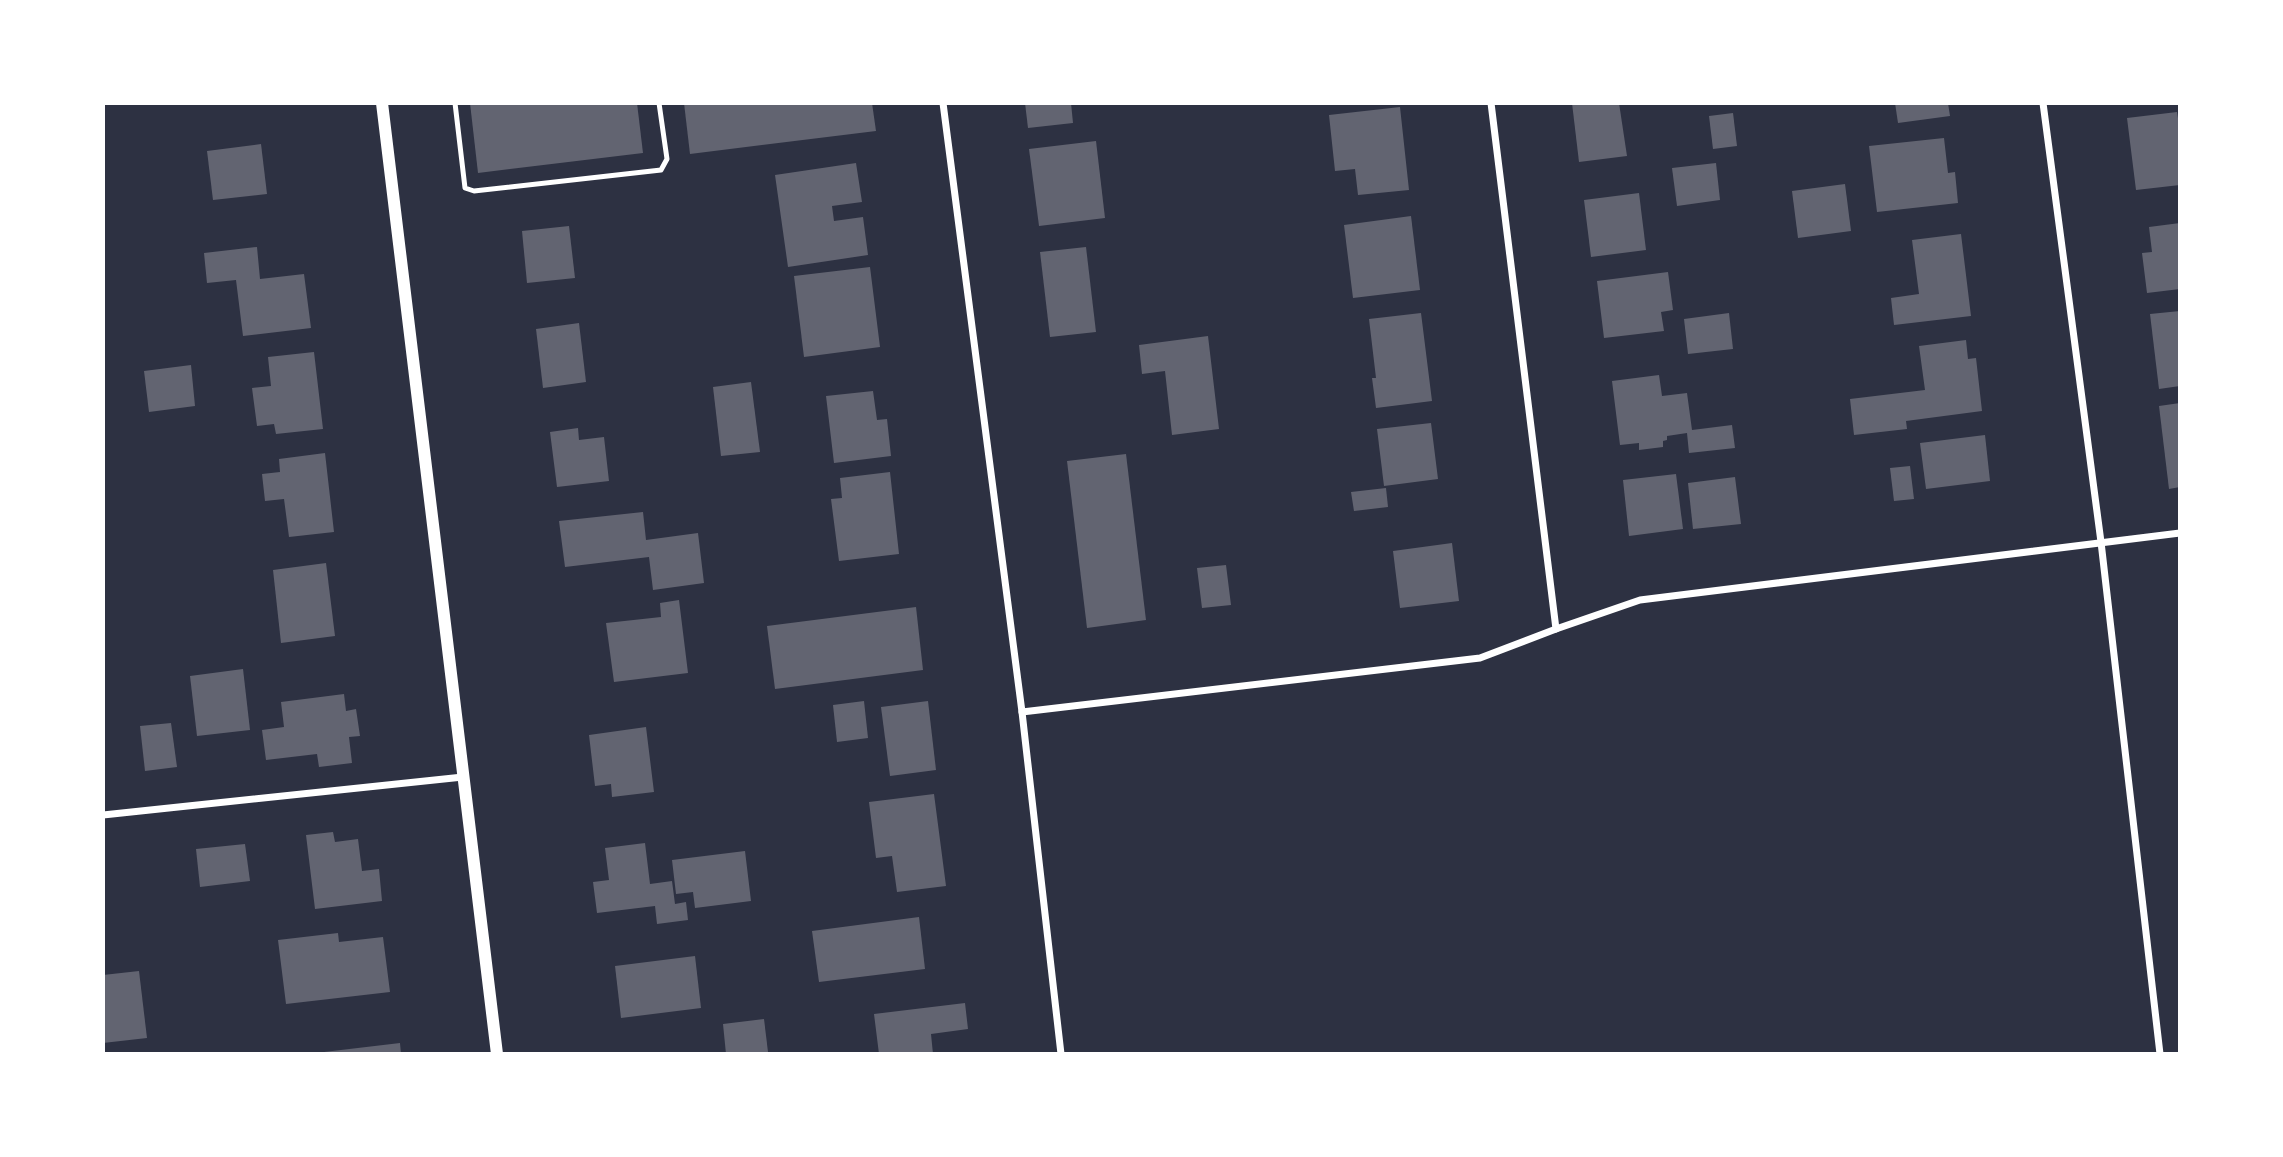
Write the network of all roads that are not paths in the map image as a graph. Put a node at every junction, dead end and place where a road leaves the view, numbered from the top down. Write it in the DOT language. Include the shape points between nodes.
graph roads {
  1 [pos="382,103"];
  2 [pos="455,103"];
  3 [pos="659,103"];
  4 [pos="943,103"];
  5 [pos="1491,103"];
  6 [pos="2043,103"];
  7 [pos="2180,533"];
  8 [pos="2101,542"];
  9 [pos="1556,629"];
  10 [pos="1022,712"];
  11 [pos="463,777"];
  12 [pos="103,815"];
  13 [pos="497,1054"];
  14 [pos="1061,1054"];
  15 [pos="2160,1054"];
  1 -- 11 [label="street"];
  2 -- 3 [label="lane" via="465,188 474,191 661,170 667,159"];
  4 -- 10 [label="street"];
  5 -- 9 [label="street"];
  6 -- 8 [label="street"];
  7 -- 8 [label="street"];
  8 -- 9 [label="street" via="1640,600"];
  8 -- 15 [label="street"];
  9 -- 10 [label="street" via="1480,658"];
  10 -- 14 [label="street"];
  11 -- 12 [label="street"];
  11 -- 13 [label="street"];
}
